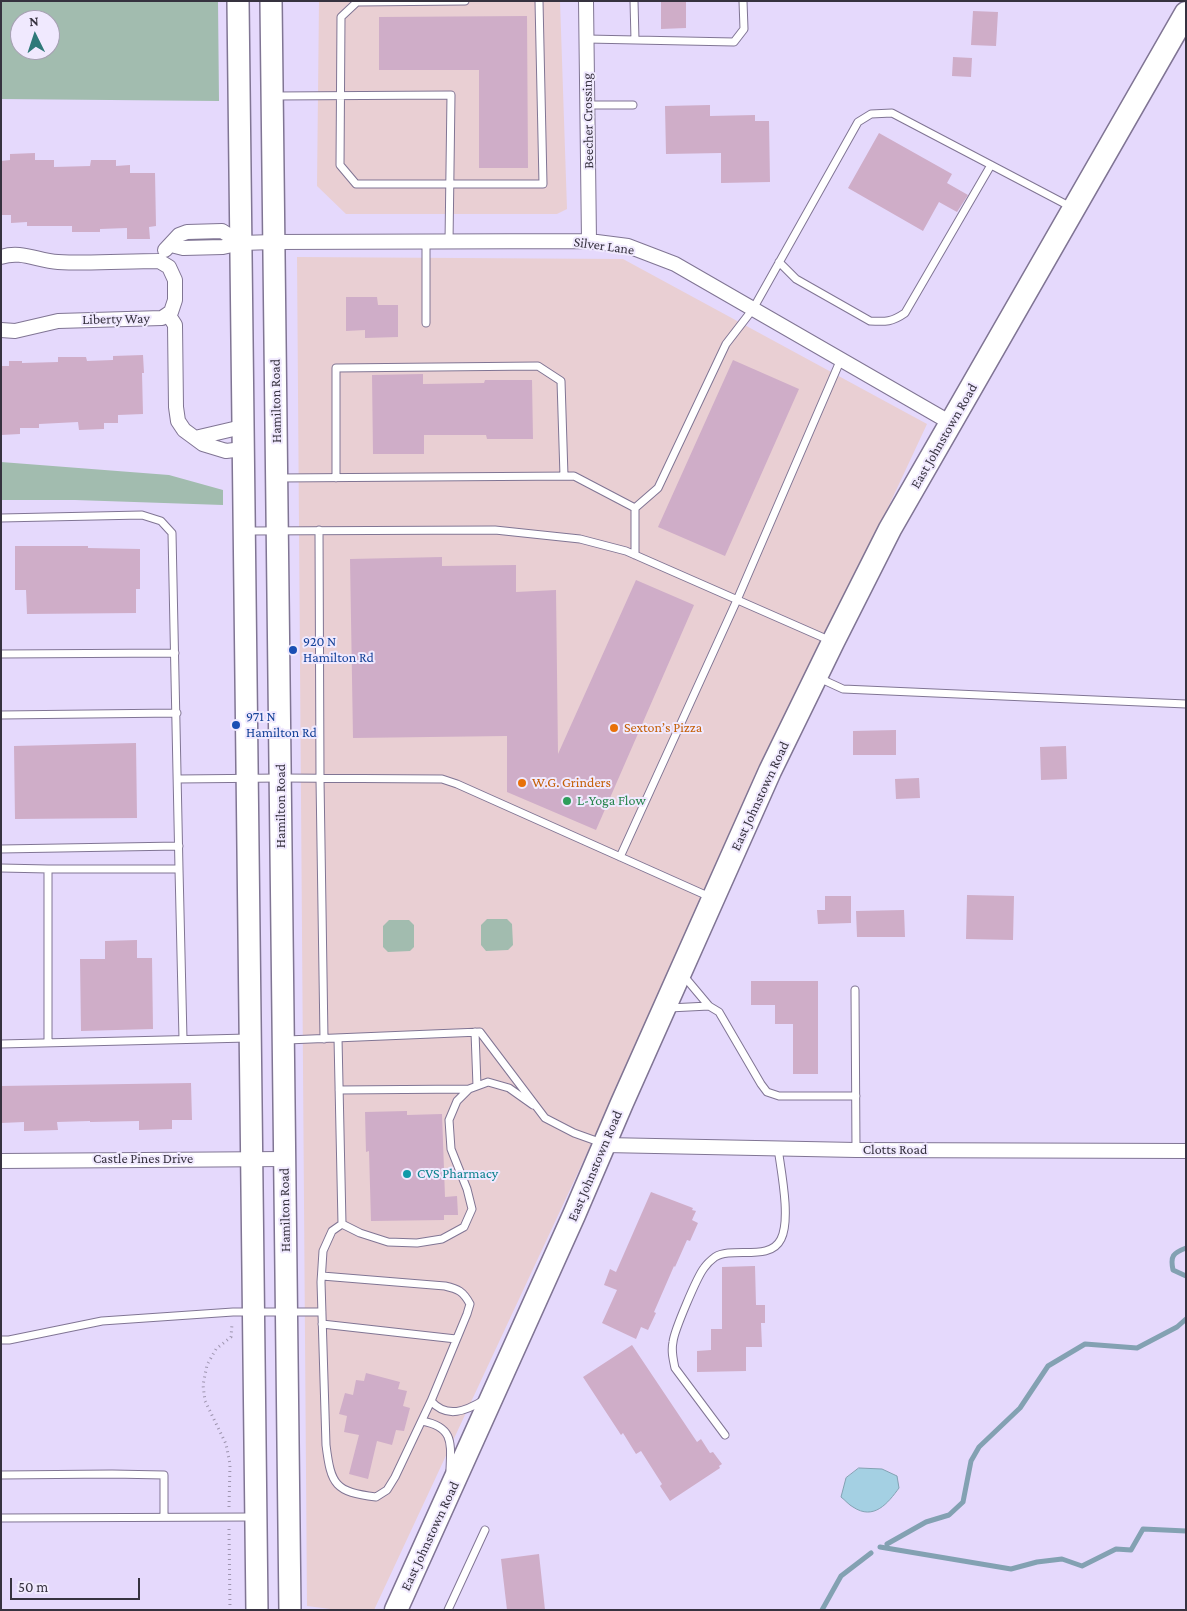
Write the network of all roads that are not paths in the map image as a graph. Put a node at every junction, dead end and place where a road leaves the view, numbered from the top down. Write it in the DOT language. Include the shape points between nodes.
graph roads {
  1 [pos="238,1"];
  2 [pos="271,1"];
  3 [pos="465,1"];
  4 [pos="539,1"];
  5 [pos="586,1"];
  6 [pos="634,1"];
  7 [pos="744,1"];
  8 [pos="1186,14"];
  9 [pos="587,39"];
  10 [pos="635,40"];
  11 [pos="272,96"];
  12 [pos="341,96"];
  13 [pos="588,105"];
  14 [pos="633,105"];
  15 [pos="991,165"];
  16 [pos="450,184"];
  17 [pos="1074,209"];
  18 [pos="589,241"];
  19 [pos="274,242"];
  20 [pos="426,242"];
  21 [pos="449,242"];
  22 [pos="241,243"];
  23 [pos="1,256"];
  24 [pos="159,261"];
  25 [pos="780,262"];
  26 [pos="753,309"];
  27 [pos="168,314"];
  28 [pos="426,323"];
  29 [pos="1,330"];
  30 [pos="841,360"];
  31 [pos="951,423"];
  32 [pos="242,427"];
  33 [pos="195,438"];
  34 [pos="243,449"];
  35 [pos="564,476"];
  36 [pos="276,478"];
  37 [pos="336,478"];
  38 [pos="635,508"];
  39 [pos="1,518"];
  40 [pos="319,530"];
  41 [pos="244,531"];
  42 [pos="277,531"];
  43 [pos="635,556"];
  44 [pos="737,600"];
  45 [pos="833,642"];
  46 [pos="175,653"];
  47 [pos="1,654"];
  48 [pos="816,677"];
  49 [pos="1186,704"];
  50 [pos="177,713"];
  51 [pos="1,715"];
  52 [pos="247,778"];
  53 [pos="281,778"];
  54 [pos="178,779"];
  55 [pos="320,779"];
  56 [pos="179,846"];
  57 [pos="1,849"];
  58 [pos="620,857"];
  59 [pos="1,868"];
  60 [pos="179,868"];
  61 [pos="48,869"];
  62 [pos="713,898"];
  63 [pos="680,972"];
  64 [pos="855,990"];
  65 [pos="709,1006"];
  66 [pos="664,1008"];
  67 [pos="475,1032"];
  68 [pos="250,1038"];
  69 [pos="338,1038"];
  70 [pos="324,1039"];
  71 [pos="183,1040"];
  72 [pos="283,1040"];
  73 [pos="48,1043"];
  74 [pos="1,1044"];
  75 [pos="477,1086"];
  76 [pos="469,1089"];
  77 [pos="339,1090"];
  78 [pos="856,1096"];
  79 [pos="538,1109"];
  80 [pos="605,1144"];
  81 [pos="778,1148"];
  82 [pos="856,1150"];
  83 [pos="1186,1151"];
  84 [pos="252,1158"];
  85 [pos="285,1159"];
  86 [pos="1,1161"];
  87 [pos="342,1224"];
  88 [pos="322,1276"];
  89 [pos="253,1312"];
  90 [pos="287,1312"];
  91 [pos="322,1312"];
  92 [pos="322,1324"];
  93 [pos="456,1339"];
  94 [pos="1,1340"];
  95 [pos="494,1392"];
  96 [pos="431,1401"];
  97 [pos="422,1421"];
  98 [pos="725,1435"];
  99 [pos="1,1475"];
  100 [pos="449,1493"];
  101 [pos="256,1516"];
  102 [pos="164,1517"];
  103 [pos="1,1518"];
  104 [pos="485,1530"];
  105 [pos="257,1610"];
  106 [pos="290,1610"];
  107 [pos="396,1610"];
  108 [pos="448,1610"];
  1 -- 22 [label="main road"];
  2 -- 11 [label="main road, Hamilton Road"];
  3 -- 12 [label="lane" via="357,2 341,17"];
  4 -- 16 [label="lane" via="543,184"];
  5 -- 9 [label="street, Beecher Crossing"];
  6 -- 10 [label="lane"];
  7 -- 10 [label="lane" via="744,29 734,42"];
  8 -- 17 [label="highway, East Johnstown Road"];
  9 -- 10 [label="lane"];
  9 -- 13 [label="street, Beecher Crossing"];
  11 -- 12 [label="lane"];
  11 -- 19 [label="main road, Hamilton Road"];
  12 -- 16 [label="lane" via="340,165 356,184"];
  12 -- 16 [label="lane" via="450,95"];
  13 -- 14 [label="lane"];
  13 -- 18 [label="street, Beecher Crossing"];
  15 -- 17 [label="lane"];
  15 -- 25 [label="lane" via="892,112 870,114 858,122"];
  15 -- 25 [label="lane" via="905,313 894,320 870,321 796,279"];
  16 -- 21 [label="lane"];
  17 -- 31 [label="highway, East Johnstown Road"];
  18 -- 21 [label="street, Silver Lane"];
  18 -- 26 [label="street, Silver Lane" via="628,246 675,264"];
  19 -- 20 [label="street, Silver Lane"];
  19 -- 22 [label="street, Silver Lane"];
  19 -- 36 [label="main road, Hamilton Road"];
  20 -- 21 [label="street, Silver Lane"];
  20 -- 28 [label="lane"];
  22 -- 24 [label="street" via="222,231 187,232 179,235"];
  22 -- 32 [label="main road"];
  23 -- 24 [label="street" via="19,254 56,262"];
  24 -- 27 [label="street, Liberty Way" via="169,267 175,280 176,300"];
  25 -- 26 [label="lane"];
  26 -- 30 [label="street, Silver Lane"];
  26 -- 38 [label="lane" via="726,344 658,488"];
  27 -- 29 [label="street, Liberty Way" via="145,320 58,321 15,331"];
  27 -- 33 [label="street" via="175,325 178,420 184,430"];
  30 -- 31 [label="street, Silver Lane"];
  30 -- 44 [label="lane"];
  31 -- 45 [label="highway, East Johnstown Road" via="890,529"];
  32 -- 33 [label="street"];
  32 -- 34 [label="main road"];
  33 -- 34 [label="street" via="226,451"];
  34 -- 41 [label="main road"];
  35 -- 37 [label="lane"];
  35 -- 37 [label="lane" via="561,381 538,366 336,368"];
  35 -- 38 [label="lane" via="574,476"];
  36 -- 37 [label="lane"];
  36 -- 42 [label="main road, Hamilton Road"];
  38 -- 43 [label="lane"];
  39 -- 46 [label="lane" via="142,515 161,521 172,533"];
  40 -- 42 [label="lane"];
  40 -- 43 [label="lane" via="495,530 580,538"];
  40 -- 55 [label="lane"];
  41 -- 42 [label="lane"];
  41 -- 52 [label="main road"];
  42 -- 53 [label="main road, Hamilton Road"];
  43 -- 44 [label="lane"];
  44 -- 45 [label="lane"];
  44 -- 58 [label="lane"];
  45 -- 48 [label="highway, East Johnstown Road"];
  46 -- 47 [label="lane"];
  46 -- 50 [label="lane"];
  48 -- 49 [label="lane" via="843,689"];
  48 -- 62 [label="highway, East Johnstown Road"];
  50 -- 51 [label="lane"];
  50 -- 54 [label="lane"];
  52 -- 53 [label="lane"];
  52 -- 54 [label="lane"];
  52 -- 68 [label="main road"];
  53 -- 55 [label="lane"];
  53 -- 72 [label="main road, Hamilton Road"];
  54 -- 56 [label="lane"];
  55 -- 58 [label="lane" via="442,779"];
  55 -- 70 [label="lane"];
  56 -- 57 [label="lane"];
  56 -- 60 [label="lane"];
  58 -- 62 [label="lane"];
  59 -- 61 [label="lane"];
  60 -- 61 [label="lane"];
  60 -- 71 [label="lane"];
  61 -- 73 [label="lane"];
  62 -- 63 [label="highway, East Johnstown Road"];
  63 -- 65 [label="lane"];
  63 -- 66 [label="highway, East Johnstown Road"];
  64 -- 78 [label="lane"];
  65 -- 66 [label="lane"];
  65 -- 78 [label="lane" via="719,1012 767,1092 780,1096"];
  66 -- 80 [label="highway, East Johnstown Road"];
  67 -- 69 [label="lane"];
  67 -- 75 [label="lane"];
  67 -- 79 [label="lane" via="480,1032"];
  68 -- 71 [label="lane"];
  68 -- 84 [label="main road"];
  69 -- 70 [label="lane"];
  69 -- 77 [label="lane"];
  70 -- 72 [label="lane"];
  71 -- 73 [label="lane"];
  72 -- 85 [label="main road, Hamilton Road"];
  73 -- 74 [label="lane"];
  75 -- 76 [label="lane"];
  75 -- 79 [label="lane" via="488,1082 509,1088"];
  76 -- 77 [label="lane"];
  76 -- 87 [label="lane" via="457,1100 449,1120 451,1149 472,1209 464,1227 442,1239 417,1243 388,1242"];
  77 -- 87 [label="lane"];
  78 -- 82 [label="lane"];
  79 -- 80 [label="lane" via="545,1118"];
  80 -- 81 [label="street, Clotts Road"];
  80 -- 95 [label="highway, East Johnstown Road"];
  81 -- 82 [label="street, Clotts Road"];
  81 -- 98 [label="lane" via="786,1225 781,1240 773,1248 761,1252 726,1253 715,1257 703,1268 673,1339 675,1368"];
  82 -- 83 [label="street, Clotts Road"];
  84 -- 85 [label="street, Castle Pines Drive"];
  84 -- 86 [label="street, Castle Pines Drive"];
  84 -- 89 [label="main road"];
  85 -- 90 [label="main road, Hamilton Road"];
  87 -- 88 [label="lane" via="332,1232 323,1251"];
  88 -- 91 [label="lane"];
  88 -- 93 [label="lane" via="458,1289 470,1304"];
  89 -- 90 [label="lane"];
  89 -- 94 [label="lane" via="102,1321"];
  89 -- 101 [label="main road"];
  90 -- 91 [label="lane"];
  90 -- 106 [label="main road, Hamilton Road"];
  91 -- 92 [label="lane"];
  92 -- 93 [label="lane"];
  92 -- 97 [label="lane" via="326,1446 334,1483 362,1496 376,1497 387,1490"];
  93 -- 96 [label="lane"];
  95 -- 96 [label="lane" via="459,1412 436,1408"];
  95 -- 100 [label="highway, East Johnstown Road"];
  96 -- 97 [label="lane"];
  97 -- 100 [label="lane" via="439,1426 448,1434 451,1444"];
  99 -- 102 [label="lane" via="164,1475"];
  100 -- 107 [label="highway, East Johnstown Road"];
  101 -- 102 [label="lane"];
  101 -- 105 [label="main road"];
  102 -- 103 [label="lane"];
  104 -- 108 [label="lane"];
}
